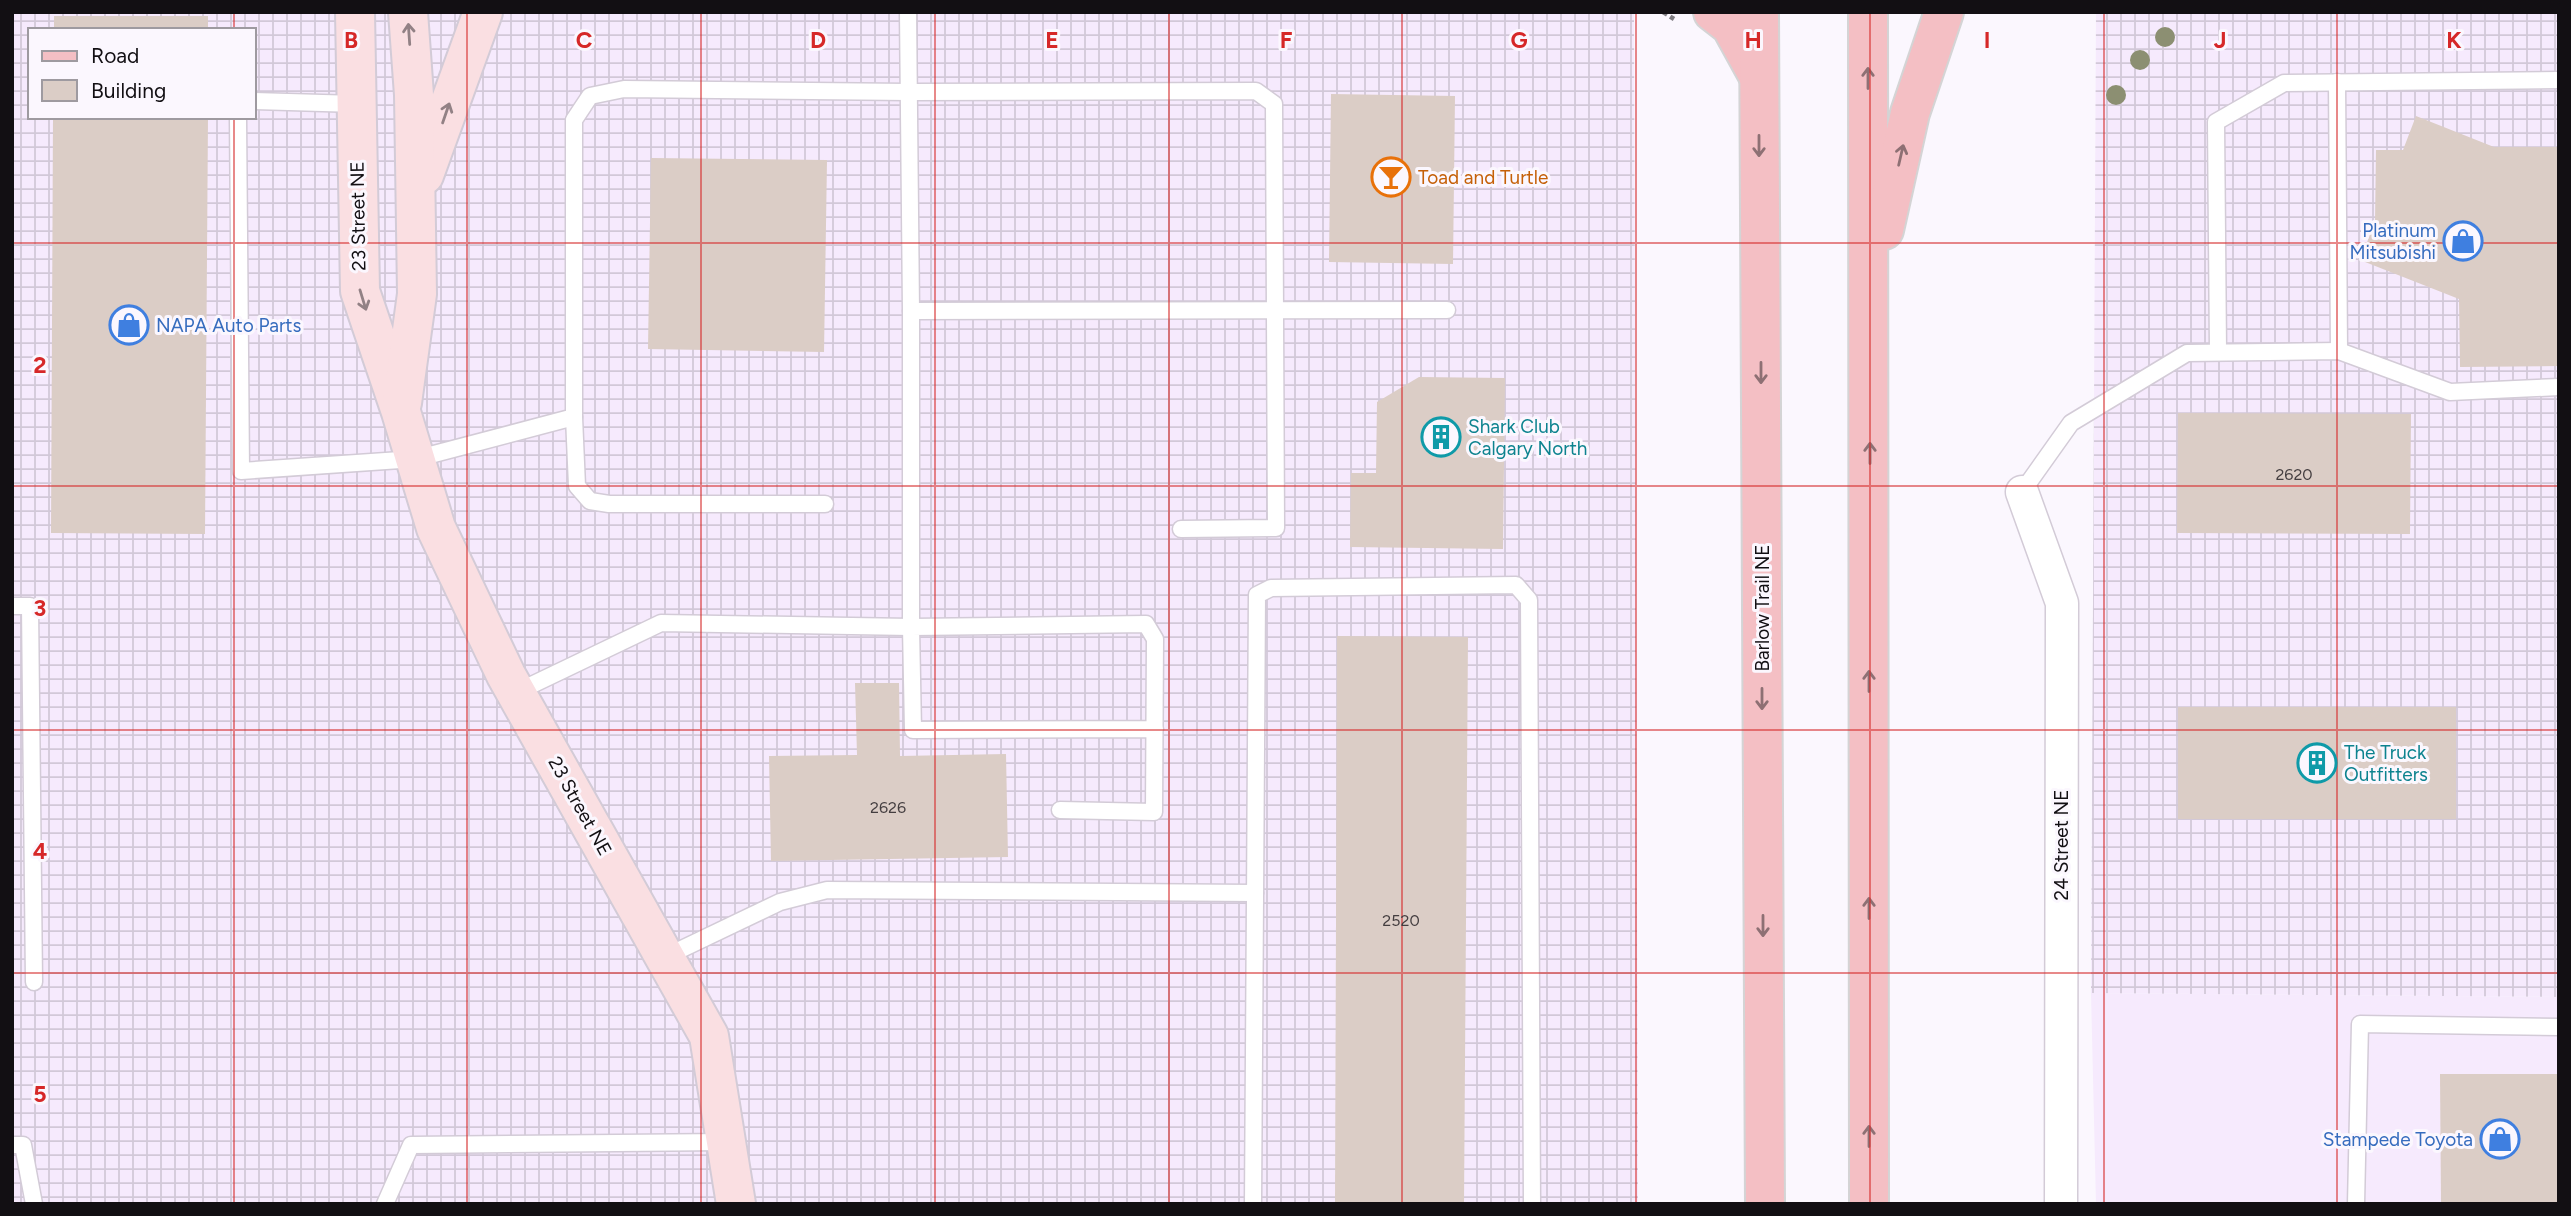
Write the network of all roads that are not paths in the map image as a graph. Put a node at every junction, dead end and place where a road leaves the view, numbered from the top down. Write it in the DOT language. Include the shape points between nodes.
graph roads {
  1 [pos="355,12"];
  2 [pos="408,12"];
  3 [pos="483,12"];
  4 [pos="908,12"];
  5 [pos="1713,12"];
  6 [pos="1759,12"];
  7 [pos="1868,12"];
  8 [pos="1944,12"];
  9 [pos="1759,78"];
  10 [pos="2559,80"];
  11 [pos="2337,82"];
  12 [pos="909,92"];
  13 [pos="256,101"];
  14 [pos="357,104"];
  15 [pos="238,119"];
  16 [pos="415,201"];
  17 [pos="1870,293"];
  18 [pos="1447,310"];
  19 [pos="911,311"];
  20 [pos="1275,311"];
  21 [pos="2218,351"];
  22 [pos="2339,351"];
  23 [pos="2559,387"];
  24 [pos="401,412"];
  25 [pos="574,417"];
  26 [pos="415,459"];
  27 [pos="2022,492"];
  28 [pos="825,504"];
  29 [pos="1181,529"];
  30 [pos="12,606"];
  31 [pos="911,627"];
  32 [pos="517,692"];
  33 [pos="1154,729"];
  34 [pos="1060,810"];
  35 [pos="1255,893"];
  36 [pos="665,957"];
  37 [pos="34,982"];
  38 [pos="2559,1027"];
  39 [pos="726,1142"];
  40 [pos="12,1144"];
  41 [pos="34,1204"];
  42 [pos="385,1204"];
  43 [pos="736,1204"];
  44 [pos="1253,1204"];
  45 [pos="1532,1204"];
  46 [pos="1765,1204"];
  47 [pos="1869,1204"];
  48 [pos="2061,1204"];
  49 [pos="2356,1204"];
  1 -- 14 [label="street, 23 Street NE"];
  16 -- 2 [label="street, 23 Street NE, one-way"];
  16 -- 3 [label="street, one-way"];
  4 -- 12 [label="lane"];
  5 -- 9 [label="main road" via="1731,26"];
  6 -- 9 [label="main road, Barlow Trail NE"];
  17 -- 7 [label="main road, one-way"];
  17 -- 8 [label="main road, one-way" via="1910,113"];
  9 -- 46 [label="main road, Barlow Trail NE, one-way"];
  10 -- 11 [label="lane"];
  11 -- 21 [label="lane" via="2284,83 2216,122"];
  11 -- 22 [label="lane"];
  12 -- 19 [label="lane"];
  12 -- 20 [label="lane" via="1256,91 1274,104"];
  12 -- 25 [label="lane" via="624,89 590,96 573,120"];
  13 -- 14 [label="lane"];
  14 -- 24 [label="street, 23 Street NE, one-way" via="360,291"];
  15 -- 26 [label="lane" via="242,471"];
  16 -- 24 [label="street, 23 Street NE" via="417,294"];
  47 -- 17 [label="main road, one-way"];
  18 -- 20 [label="lane"];
  19 -- 20 [label="lane"];
  19 -- 31 [label="lane"];
  20 -- 29 [label="lane" via="1276,528"];
  21 -- 22 [label="lane"];
  21 -- 27 [label="lane" via="2187,353 2071,423"];
  22 -- 23 [label="lane" via="2450,392"];
  24 -- 26 [label="street, 23 Street NE"];
  25 -- 26 [label="lane"];
  25 -- 28 [label="lane" via="576,486 590,501"];
  26 -- 32 [label="street, 23 Street NE" via="436,528"];
  27 -- 48 [label="street, 24 Street NE" via="2062,603"];
  30 -- 37 [label="lane" via="30,606"];
  31 -- 32 [label="lane" via="661,623"];
  31 -- 33 [label="lane" via="1146,624 1154,639"];
  31 -- 33 [label="lane" via="913,730"];
  32 -- 36 [label="street, 23 Street NE"];
  33 -- 34 [label="lane" via="1154,812"];
  35 -- 36 [label="lane" via="827,890 780,902"];
  35 -- 44 [label="lane"];
  35 -- 45 [label="lane" via="1257,595 1271,588 1516,585 1530,600"];
  36 -- 39 [label="street, 23 Street NE" via="709,1037"];
  38 -- 49 [label="lane" via="2360,1024"];
  39 -- 42 [label="lane" via="411,1145"];
  39 -- 43 [label="street, 23 Street NE"];
  40 -- 41 [label="lane" via="23,1145"];
}
